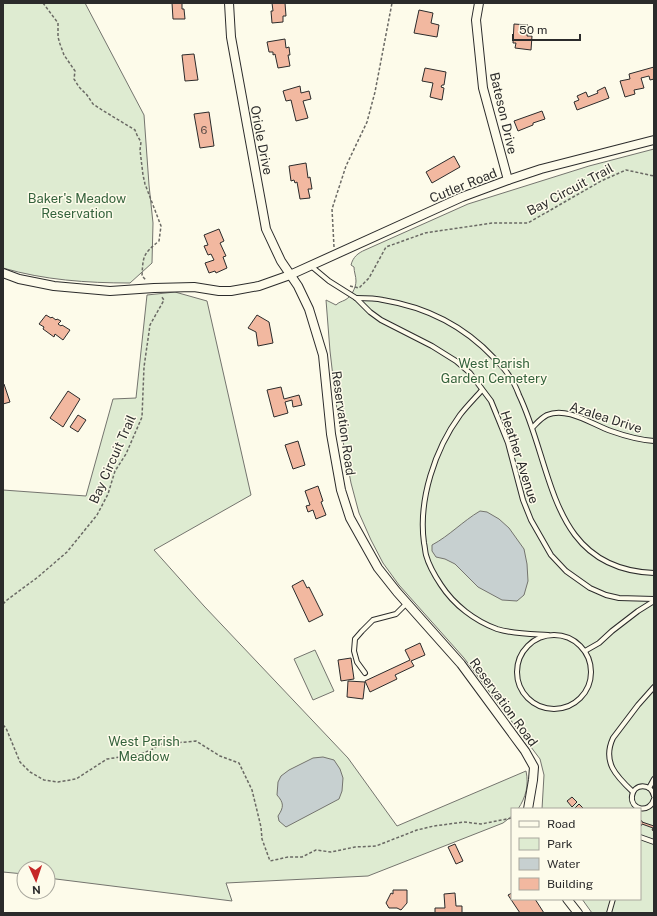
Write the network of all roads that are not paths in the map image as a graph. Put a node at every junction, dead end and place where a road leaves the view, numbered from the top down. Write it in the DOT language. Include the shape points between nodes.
graph roads {
  1 [pos="229,3"];
  2 [pos="479,3"];
  3 [pos="654,140"];
  4 [pos="508,180"];
  5 [pos="311,266"];
  6 [pos="3,273"];
  7 [pos="290,275"];
  8 [pos="356,298"];
  9 [pos="482,390"];
  10 [pos="532,427"];
  11 [pos="654,441"];
  12 [pos="654,573"];
  13 [pos="654,600"];
  14 [pos="407,604"];
  15 [pos="548,635"];
  16 [pos="586,651"];
  17 [pos="365,673"];
  18 [pos="654,687"];
  19 [pos="654,779"];
  20 [pos="649,788"];
  21 [pos="633,792"];
  22 [pos="654,801"];
  23 [pos="528,808"];
  24 [pos="639,808"];
  25 [pos="641,808"];
  26 [pos="641,837"];
  27 [pos="654,842"];
  28 [pos="568,900"];
  29 [pos="613,900"];
  30 [pos="578,913"];
  31 [pos="609,913"];
  1 -- 7 [label="street, Oriole Drive" via="232,44 266,228"];
  2 -- 4 [label="street, Bateson Drive" via="476,20 483,88"];
  3 -- 4 [label="street, Cutler Road"];
  4 -- 5 [label="street, Cutler Road" via="462,197"];
  5 -- 7 [label="street, Cutler Road"];
  5 -- 8 [label="lane"];
  6 -- 7 [label="street" via="54,286 110,291 194,287 231,291 259,286"];
  7 -- 14 [label="street, Reservation Road" via="309,309 323,355 331,434 350,518 378,568"];
  8 -- 9 [label="lane, Heather Avenue" via="381,320 456,361 470,373"];
  8 -- 10 [label="lane, Heather Avenue" via="383,300 424,311 469,335 483,346 512,379"];
  9 -- 13 [label="lane, Heather Avenue" via="491,402 508,443 531,520 551,555 576,579 606,595"];
  9 -- 15 [label="lane" via="460,415 439,452 425,496 422,517 426,554 434,574 446,593 463,610 498,629"];
  10 -- 11 [label="lane, Azalea Drive" via="548,415 568,413 611,431"];
  10 -- 12 [label="lane, Heather Avenue" via="553,494 573,533 598,558 628,570"];
  13 -- 16 [label="lane"];
  14 -- 17 [label="lane" via="396,614 373,620 355,639 354,651 357,662"];
  14 -- 23 [label="street, Reservation Road" via="461,664 526,751 534,766"];
  15 -- 16 [label="lane" via="555,634 571,639"];
  15 -- 16 [label="lane" via="527,646 520,656 517,668 522,691 529,700 540,706 551,709 563,708 574,704 583,696 592,674 591,662"];
  18 -- 21 [label="lane" via="610,744 610,763 620,779"];
  19 -- 20 [label="lane"];
  20 -- 21 [label="lane" via="642,786"];
  20 -- 22 [label="lane"];
  21 -- 24 [label="lane" via="633,803"];
  22 -- 25 [label="lane" via="650,806"];
  26 -- 27 [label="lane"];
  28 -- 30 [label="street"];
  29 -- 31 [label="lane"];
}
